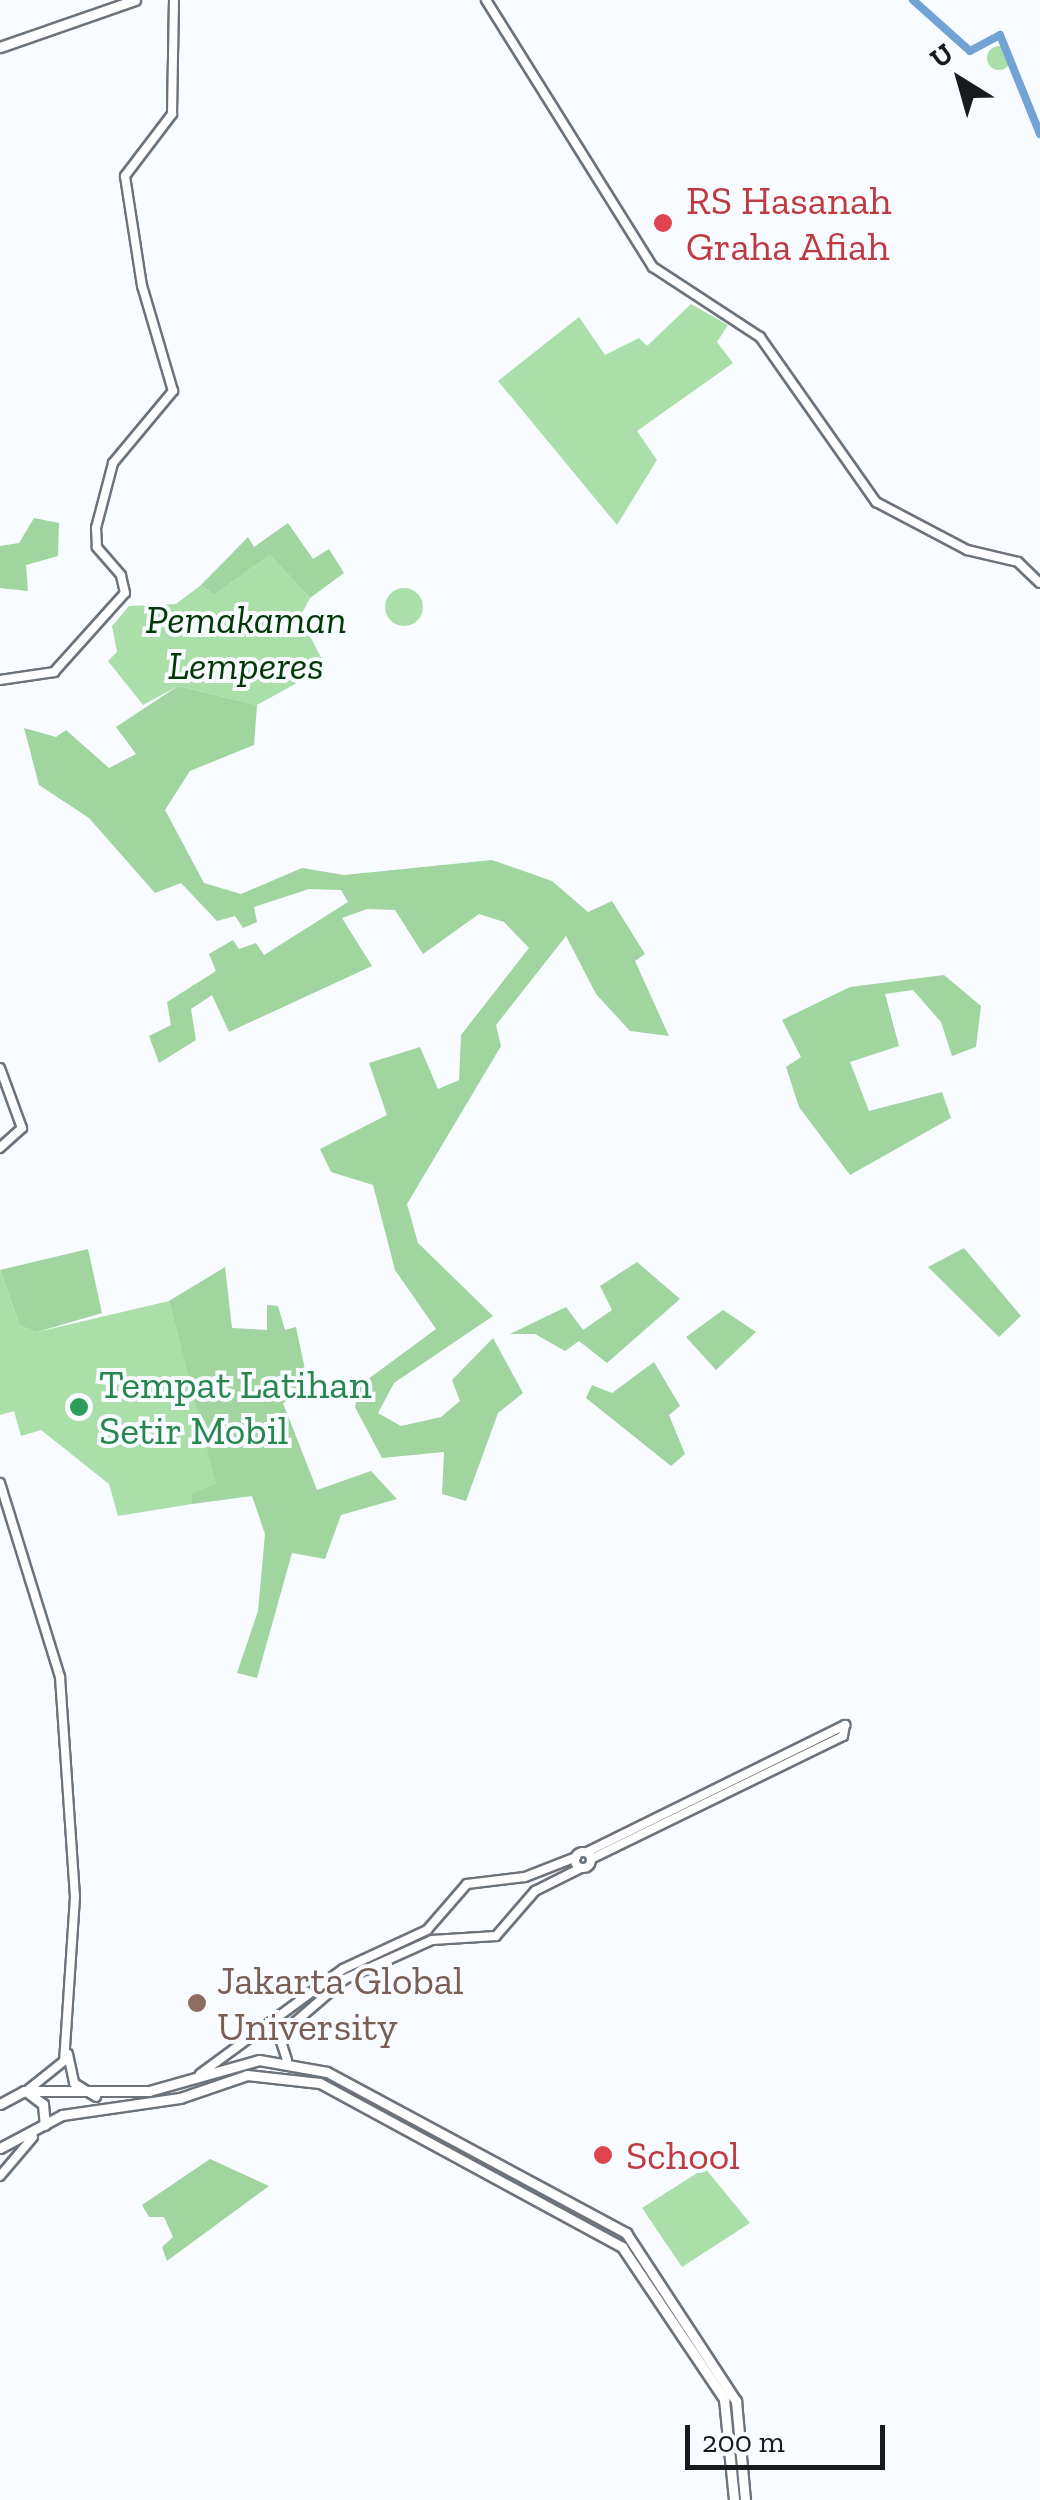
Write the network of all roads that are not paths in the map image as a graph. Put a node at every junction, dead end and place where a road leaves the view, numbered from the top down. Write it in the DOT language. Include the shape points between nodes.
graph roads {
  1 [pos="135,0"];
  2 [pos="174,0"];
  3 [pos="486,0"];
  4 [pos="0,47"];
  5 [pos="1040,583"];
  6 [pos="0,680"];
  7 [pos="0,1068"];
  8 [pos="0,1148"];
  9 [pos="0,1483"];
  10 [pos="589,1856"];
  11 [pos="576,1857"];
  12 [pos="582,1868"];
  13 [pos="526,1877"];
  14 [pos="535,1890"];
  15 [pos="435,1920"];
  16 [pos="442,1939"];
  17 [pos="389,1950"];
  18 [pos="66,2045"];
  19 [pos="287,2060"];
  20 [pos="188,2083"];
  21 [pos="24,2091"];
  22 [pos="96,2096"];
  23 [pos="0,2104"];
  24 [pos="45,2125"];
  25 [pos="33,2137"];
  26 [pos="0,2144"];
  27 [pos="0,2176"];
  28 [pos="658,2274"];
  29 [pos="648,2283"];
  30 [pos="734,2500"];
  31 [pos="745,2500"];
  1 -- 4 [label="main road"];
  2 -- 6 [label="street" via="172,114 126,176 142,286 174,391 114,463 96,528 96,547 122,574 124,593 54,672"];
  3 -- 5 [label="street" via="652,268 760,337 876,502 968,550 1018,562"];
  7 -- 8 [label="street" via="22,1125"];
  9 -- 18 [label="street" via="60,1676 75,1897"];
  10 -- 10 [label="street" via="846,1726 843,1736"];
  10 -- 11 [label="street"];
  10 -- 12 [label="street"];
  11 -- 12 [label="street"];
  11 -- 13 [label="street"];
  12 -- 14 [label="street"];
  13 -- 14 [label="street"];
  13 -- 15 [label="street" via="466,1884"];
  14 -- 16 [label="street" via="496,1936"];
  15 -- 16 [label="street"];
  15 -- 17 [label="street"];
  16 -- 17 [label="street" via="400,1954"];
  17 -- 19 [label="street" via="292,2018 279,2036"];
  17 -- 20 [label="street"];
  18 -- 21 [label="street" via="57,2074"];
  18 -- 22 [label="street" via="74,2083"];
  19 -- 20 [label="main road"];
  19 -- 28 [label="main road" via="327,2072 618,2227"];
  20 -- 22 [label="main road"];
  21 -- 22 [label="main road"];
  21 -- 23 [label="main road"];
  21 -- 24 [label="main road" via="44,2104"];
  24 -- 25 [label="main road"];
  24 -- 29 [label="main road" via="180,2098 261,2072 320,2083 612,2239"];
  25 -- 26 [label="main road"];
  25 -- 27 [label="street"];
  28 -- 29 [label="main road"];
  28 -- 31 [label="main road" via="736,2401"];
  29 -- 30 [label="main road" via="724,2399"];
}
